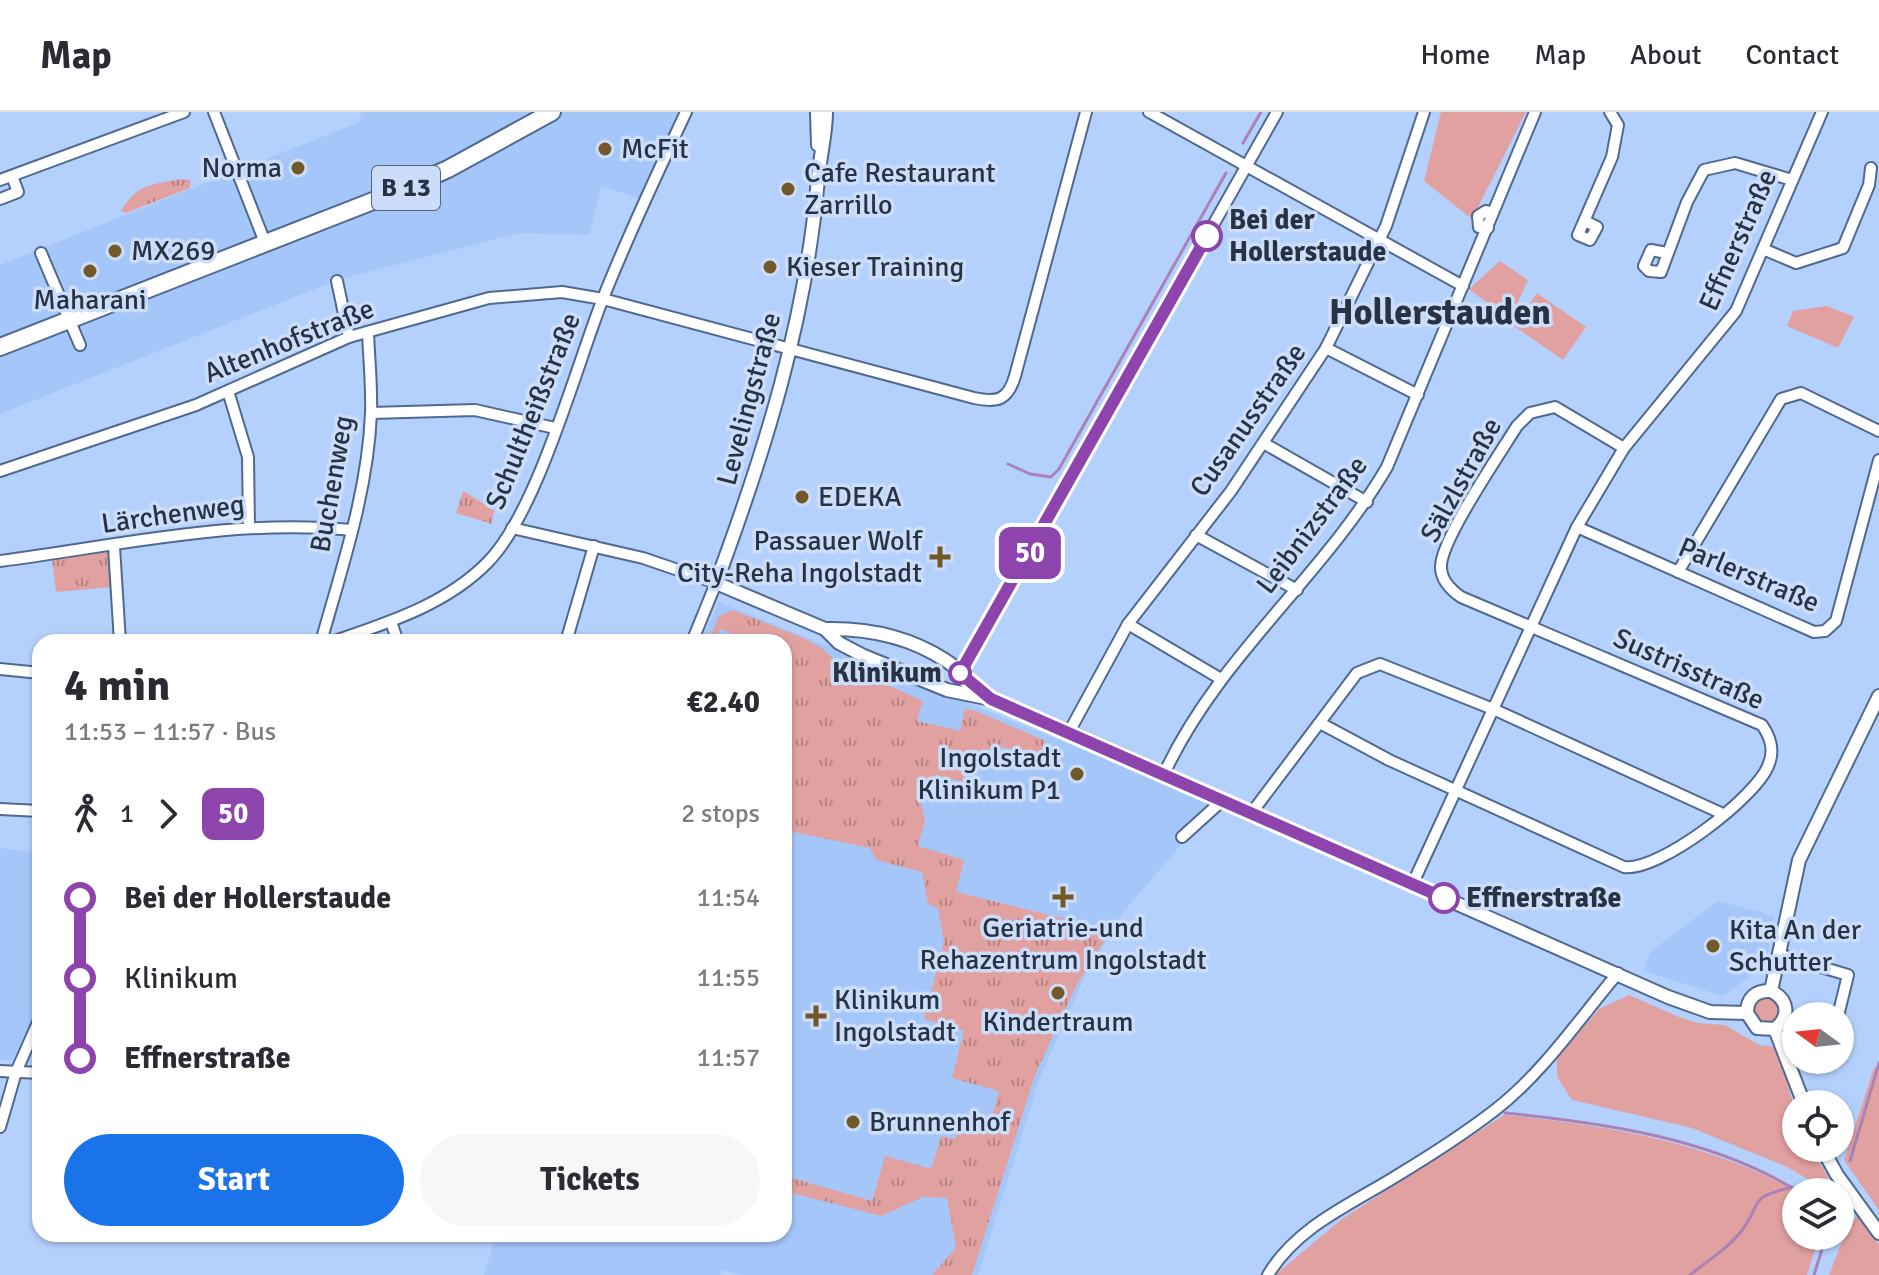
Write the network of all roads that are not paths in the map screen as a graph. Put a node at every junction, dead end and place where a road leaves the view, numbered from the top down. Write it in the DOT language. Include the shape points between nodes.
graph roads {
  1 [pos="184,112"];
  2 [pos="214,112"];
  3 [pos="552,112"];
  4 [pos="686,112"];
  5 [pos="817,112"];
  6 [pos="826,112"];
  7 [pos="1086,112"];
  8 [pos="1149,112"];
  9 [pos="1277,112"];
  10 [pos="1424,112"];
  11 [pos="1535,112"];
  12 [pos="1610,112"];
  13 [pos="1822,112"];
  14 [pos="820,161"];
  15 [pos="1247,167"];
  16 [pos="1871,168"];
  17 [pos="12,176"];
  18 [pos="0,180"];
  19 [pos="1792,180"];
  20 [pos="0,198"];
  21 [pos="1585,221"];
  22 [pos="1380,241"];
  23 [pos="266,245"];
  24 [pos="1763,249"];
  25 [pos="41,253"];
  26 [pos="1667,253"];
  27 [pos="337,281"];
  28 [pos="1463,286"];
  29 [pos="603,299"];
  30 [pos="69,320"];
  31 [pos="368,332"];
  32 [pos="349,337"];
  33 [pos="80,345"];
  34 [pos="0,347"];
  35 [pos="1326,348"];
  36 [pos="791,349"];
  37 [pos="228,391"];
  38 [pos="1418,395"];
  39 [pos="371,413"];
  40 [pos="555,428"];
  41 [pos="1879,431"];
  42 [pos="1265,444"];
  43 [pos="1624,448"];
  44 [pos="1879,460"];
  45 [pos="0,471"];
  46 [pos="1367,502"];
  47 [pos="249,527"];
  48 [pos="1577,527"];
  49 [pos="512,528"];
  50 [pos="352,530"];
  51 [pos="1196,535"];
  52 [pos="594,546"];
  53 [pos="114,547"];
  54 [pos="0,561"];
  55 [pos="1678,572"];
  56 [pos="716,583"];
  57 [pos="1297,590"];
  58 [pos="391,622"];
  59 [pos="1128,624"];
  60 [pos="1531,626"];
  61 [pos="825,629"];
  62 [pos="858,629"];
  63 [pos="119,634"];
  64 [pos="323,634"];
  65 [pos="356,634"];
  66 [pos="395,634"];
  67 [pos="568,634"];
  68 [pos="695,634"];
  69 [pos="851,650"];
  70 [pos="0,669"];
  71 [pos="32,672"];
  72 [pos="960,673"];
  73 [pos="1221,679"];
  74 [pos="947,690"];
  75 [pos="1879,696"];
  76 [pos="991,699"];
  77 [pos="1493,709"];
  78 [pos="1320,723"];
  79 [pos="1069,732"];
  80 [pos="1164,774"];
  81 [pos="1456,791"];
  82 [pos="1224,799"];
  83 [pos="0,809"];
  84 [pos="32,811"];
  85 [pos="1253,811"];
  86 [pos="1723,814"];
  87 [pos="1182,837"];
  88 [pos="1413,883"];
  89 [pos="1781,955"];
  90 [pos="1618,973"];
  91 [pos="1771,991"];
  92 [pos="1841,1002"];
  93 [pos="1747,1013"];
  94 [pos="1775,1029"];
  95 [pos="32,1036"];
  96 [pos="0,1071"];
  97 [pos="16,1072"];
  98 [pos="32,1073"];
  99 [pos="1799,1090"];
  100 [pos="0,1127"];
  101 [pos="1830,1162"];
  102 [pos="1879,1233"];
  103 [pos="1268,1275"];
  1 -- 17 [label="street"];
  2 -- 23 [label="street"];
  3 -- 23 [label="main road, B 13" via="448,169"];
  4 -- 29 [label="street, Schultheißstraße"];
  5 -- 14 [label="street, Levelingstraße"];
  6 -- 14 [label="street, Levelingstraße"];
  7 -- 36 [label="street, Altenhofstraße" via="1015,376 1003,399 974,398"];
  8 -- 15 [label="street"];
  9 -- 15 [label="street"];
  10 -- 22 [label="street, Cusanusstraße"];
  11 -- 28 [label="street, Leibnizstraße" via="1492,213 1478,216 1479,227 1488,228"];
  12 -- 21 [label="street" via="1618,125 1612,157"];
  13 -- 19 [label="street, Effnerstraße"];
  14 -- 36 [label="street, Levelingstraße" via="813,233"];
  15 -- 22 [label="street"];
  15 -- 72 [label="street"];
  16 -- 24 [label="street" via="1843,248 1796,263"];
  17 -- 18 [label="street"];
  17 -- 20 [label="street" via="18,192"];
  19 -- 24 [label="street, Effnerstraße"];
  19 -- 26 [label="street" via="1735,163 1704,170"];
  22 -- 28 [label="street"];
  22 -- 35 [label="street, Cusanusstraße"];
  23 -- 30 [label="main road, B 13"];
  24 -- 43 [label="street, Effnerstraße" via="1723,331"];
  25 -- 30 [label="street"];
  27 -- 32 [label="street"];
  28 -- 38 [label="street, Leibnizstraße"];
  29 -- 31 [label="street, Altenhofstraße" via="562,292 503,296"];
  29 -- 36 [label="street, Altenhofstraße"];
  29 -- 40 [label="street, Schultheißstraße"];
  30 -- 33 [label="street"];
  30 -- 34 [label="main road, B 13"];
  31 -- 32 [label="street, Altenhofstraße"];
  31 -- 39 [label="street, Buchenweg"];
  32 -- 37 [label="street, Altenhofstraße"];
  35 -- 38 [label="street"];
  35 -- 42 [label="street, Cusanusstraße"];
  36 -- 56 [label="street, Levelingstraße" via="760,463"];
  37 -- 45 [label="street, Altenhofstraße"];
  37 -- 47 [label="street" via="248,457"];
  38 -- 46 [label="street, Leibnizstraße"];
  39 -- 40 [label="street" via="475,410"];
  39 -- 50 [label="street, Buchenweg"];
  40 -- 49 [label="street, Schultheißstraße"];
  41 -- 55 [label="street" via="1801,393 1781,399"];
  42 -- 46 [label="street"];
  42 -- 51 [label="street, Cusanusstraße"];
  43 -- 48 [label="street, Effnerstraße"];
  43 -- 60 [label="street, Sälzlstraße" via="1555,407 1527,414 1451,536 1441,567 1451,590"];
  44 -- 55 [label="street, Parlerstraße" via="1836,621 1825,631 1814,632"];
  46 -- 57 [label="street, Leibnizstraße"];
  47 -- 50 [label="street, Lärchenweg"];
  47 -- 53 [label="street, Lärchenweg"];
  48 -- 55 [label="street, Parlerstraße"];
  48 -- 60 [label="street, Effnerstraße"];
  49 -- 52 [label="street"];
  49 -- 58 [label="street, Schultheißstraße" via="487,563 459,585"];
  50 -- 64 [label="street, Buchenweg"];
  51 -- 57 [label="street"];
  51 -- 59 [label="street, Cusanusstraße"];
  52 -- 56 [label="street"];
  52 -- 67 [label="street"];
  53 -- 54 [label="street, Lärchenweg"];
  53 -- 63 [label="street"];
  56 -- 61 [label="street"];
  56 -- 68 [label="street, Levelingstraße"];
  57 -- 73 [label="street, Leibnizstraße"];
  58 -- 65 [label="street, Schultheißstraße"];
  58 -- 66 [label="street"];
  59 -- 73 [label="street"];
  59 -- 79 [label="street, Cusanusstraße"];
  60 -- 77 [label="street, Effnerstraße"];
  60 -- 86 [label="street, Sustrisstraße" via="1762,725 1770,737 1769,766"];
  61 -- 62 [label="street"];
  61 -- 69 [label="street"];
  62 -- 69 [label="street" via="851,637"];
  62 -- 72 [label="street" via="883,633 931,653"];
  69 -- 74 [label="street"];
  70 -- 71 [label="street"];
  72 -- 74 [label="street"];
  72 -- 76 [label="street"];
  73 -- 80 [label="street, Leibnizstraße"];
  74 -- 76 [label="street"];
  75 -- 89 [label="street" via="1799,860"];
  76 -- 79 [label="street"];
  77 -- 78 [label="street" via="1380,664 1357,673"];
  77 -- 81 [label="street, Effnerstraße"];
  77 -- 86 [label="street"];
  78 -- 81 [label="street, Sustrisstraße"];
  78 -- 85 [label="street"];
  79 -- 80 [label="street"];
  80 -- 82 [label="street"];
  81 -- 86 [label="street, Sustrisstraße" via="1632,868 1686,843"];
  81 -- 88 [label="street, Effnerstraße"];
  82 -- 85 [label="street"];
  82 -- 87 [label="street"];
  83 -- 84 [label="street"];
  85 -- 88 [label="street"];
  88 -- 90 [label="street"];
  89 -- 91 [label="street"];
  89 -- 92 [label="street" via="1848,975"];
  90 -- 93 [label="street" via="1695,1007"];
  90 -- 103 [label="street" via="1499,1107 1400,1175 1318,1222"];
  91 -- 93 [label="street" via="1755,994"];
  91 -- 94 [label="street" via="1786,1009"];
  93 -- 94 [label="street" via="1757,1028"];
  94 -- 99 [label="street"];
  95 -- 97 [label="street"];
  96 -- 97 [label="street"];
  97 -- 98 [label="street"];
  97 -- 100 [label="street"];
  101 -- 102 [label="street"];
}
